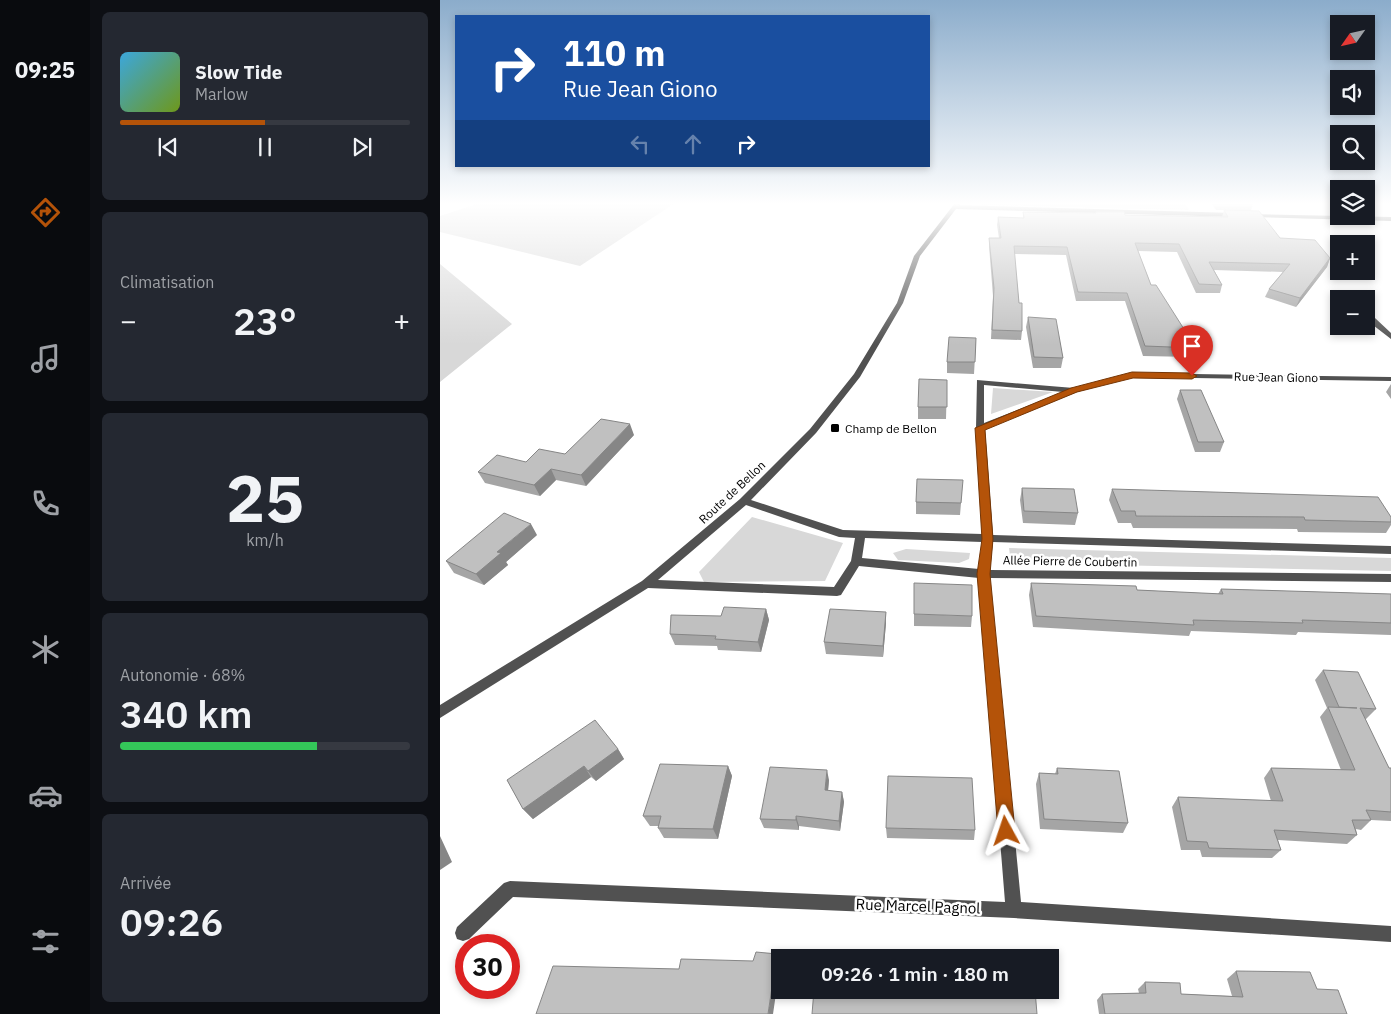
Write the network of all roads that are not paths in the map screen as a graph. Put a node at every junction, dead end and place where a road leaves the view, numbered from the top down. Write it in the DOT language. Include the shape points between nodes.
graph roads {
  1 [pos="921,250"];
  2 [pos="1375,323"];
  3 [pos="1391,337"];
  4 [pos="1391,379"];
  5 [pos="1074,390"];
  6 [pos="980,428"];
  7 [pos="744,501"];
  8 [pos="862,534"];
  9 [pos="988,539"];
  10 [pos="1391,550"];
  11 [pos="856,562"];
  12 [pos="984,574"];
  13 [pos="1391,578"];
  14 [pos="646,584"];
  15 [pos="440,712"];
  16 [pos="1014,910"];
  17 [pos="463,933"];
  18 [pos="1391,934"];
  1 -- 7 [label="street, Route de Bellon" via="900,303 852,382 812,431"];
  2 -- 3 [label="street"];
  4 -- 5 [label="street, Rue Jean Giono" via="1132,375"];
  5 -- 6 [label="street, Rue Jean Giono"];
  5 -- 6 [label="street, Rue Jean Giono" via="980,382"];
  6 -- 9 [label="street, Rue Jean Giono"];
  7 -- 8 [label="street" via="843,534"];
  7 -- 14 [label="street, Route de Bellon"];
  8 -- 9 [label="street"];
  8 -- 11 [label="street"];
  9 -- 10 [label="street"];
  9 -- 12 [label="street, Rue Jean Giono"];
  11 -- 12 [label="street, Allée Pierre de Coubertin"];
  11 -- 14 [label="street" via="837,592"];
  12 -- 13 [label="street, Allée Pierre de Coubertin"];
  12 -- 16 [label="street, Rue Jean Giono"];
  14 -- 15 [label="street, Route de Bellon"];
  16 -- 17 [label="street, Rue Marcel Pagnol" via="510,889"];
  16 -- 18 [label="street, Rue Marcel Pagnol"];
}
